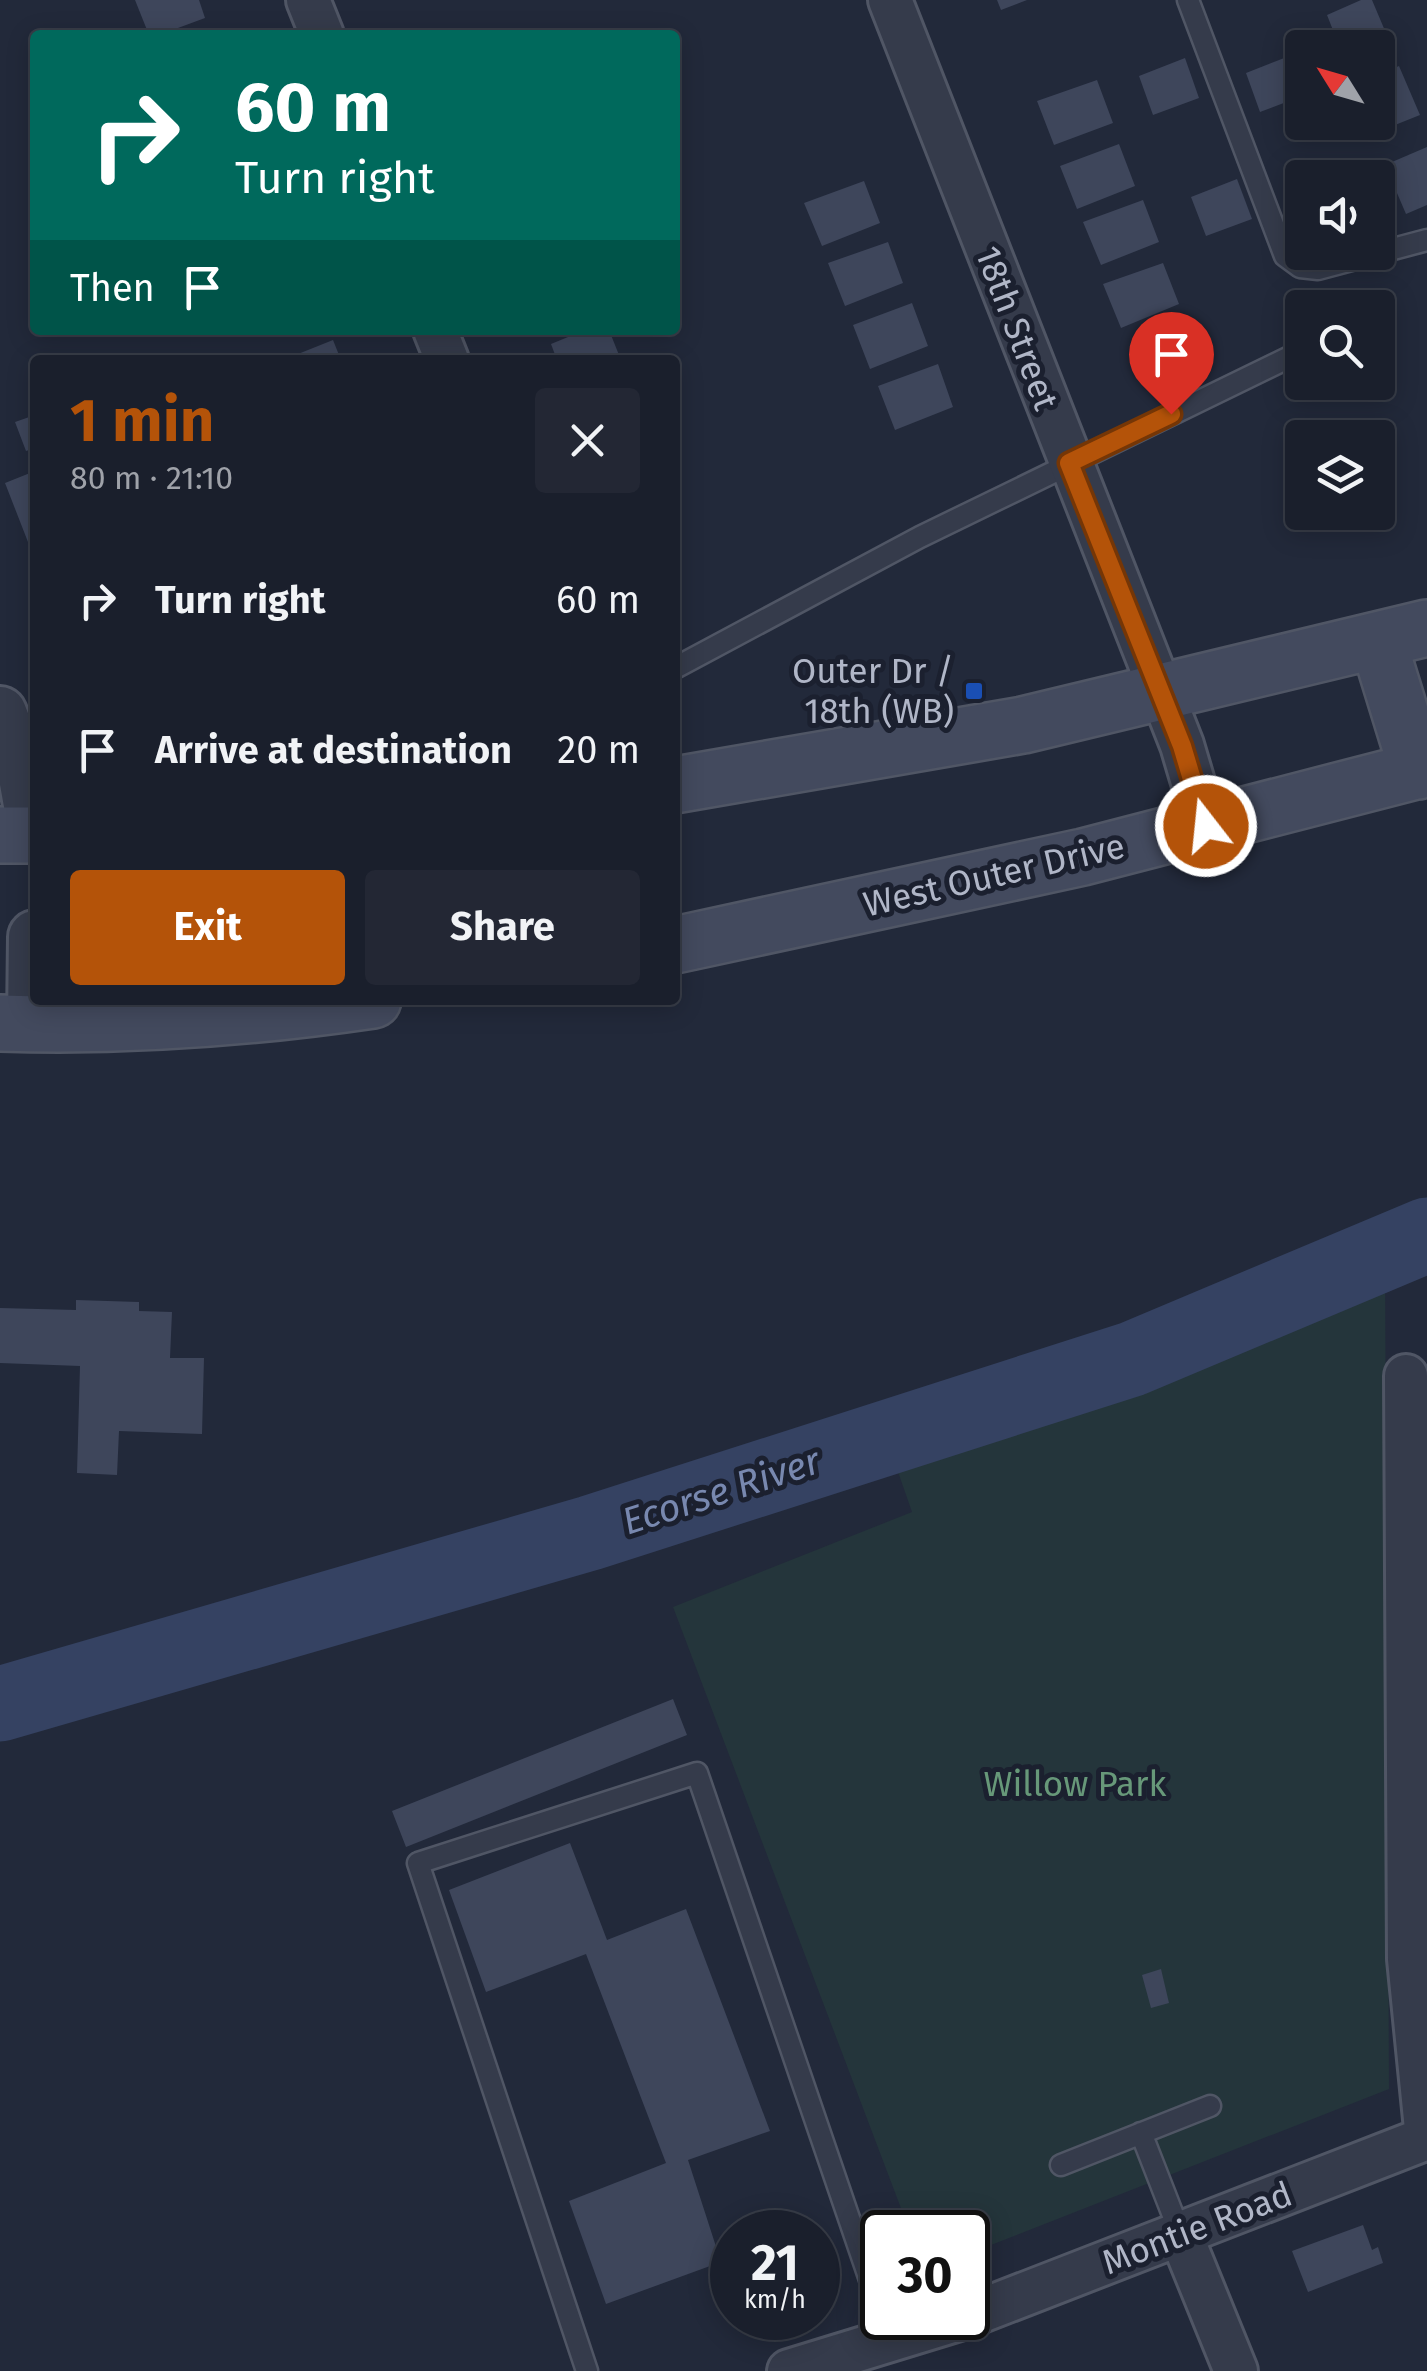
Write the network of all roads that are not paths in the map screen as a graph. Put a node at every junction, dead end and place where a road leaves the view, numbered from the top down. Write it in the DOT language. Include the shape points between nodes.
graph roads {
  1 [pos="308,0"];
  2 [pos="890,0"];
  3 [pos="1188,0"];
  4 [pos="320,30"];
  5 [pos="1427,240"];
  6 [pos="1285,359"];
  7 [pos="1069,463"];
  8 [pos="1403,634"];
  9 [pos="680,665"];
  10 [pos="1160,692"];
  11 [pos="0,713"];
  12 [pos="1422,770"];
  13 [pos="680,784"];
  14 [pos="30,806"];
  15 [pos="1206,826"];
  16 [pos="30,834"];
  17 [pos="0,835"];
  18 [pos="680,945"];
  19 [pos="30,961"];
  20 [pos="327,1005"];
  21 [pos="17,1024"];
  22 [pos="1413,1382"];
  23 [pos="1210,2106"];
  24 [pos="1141,2133"];
  25 [pos="1427,2138"];
  26 [pos="1062,2165"];
  27 [pos="1180,2234"];
  28 [pos="860,2248"];
  29 [pos="990,2307"];
  30 [pos="860,2337"];
  31 [pos="587,2371"];
  32 [pos="789,2371"];
  33 [pos="1236,2371"];
  1 -- 4 [label="street"];
  2 -- 7 [label="street, 18th Street"];
  3 -- 5 [label="lane" via="1285,256 1300,267 1318,268"];
  6 -- 7 [label="lane"];
  7 -- 9 [label="lane"];
  7 -- 10 [label="street, 18th Street"];
  8 -- 10 [label="main road"];
  8 -- 12 [label="main road"];
  10 -- 13 [label="main road" via="1023,726"];
  10 -- 15 [label="street, 18th Street"];
  11 -- 14 [label="street"];
  12 -- 15 [label="main road, West Outer Drive"];
  15 -- 18 [label="main road, West Outer Drive"];
  16 -- 17 [label="main road"];
  19 -- 21 [label="street"];
  20 -- 21 [label="main road" via="218,1017"];
  22 -- 25 [label="street" via="1409,1959"];
  23 -- 24 [label="lane"];
  24 -- 26 [label="lane"];
  24 -- 27 [label="lane"];
  25 -- 27 [label="street, Montie Road"];
  27 -- 29 [label="street, Montie Road"];
  27 -- 33 [label="street"];
  28 -- 31 [label="lane" via="697,1773 418,1863"];
  30 -- 32 [label="street, Montie Road"];
}
